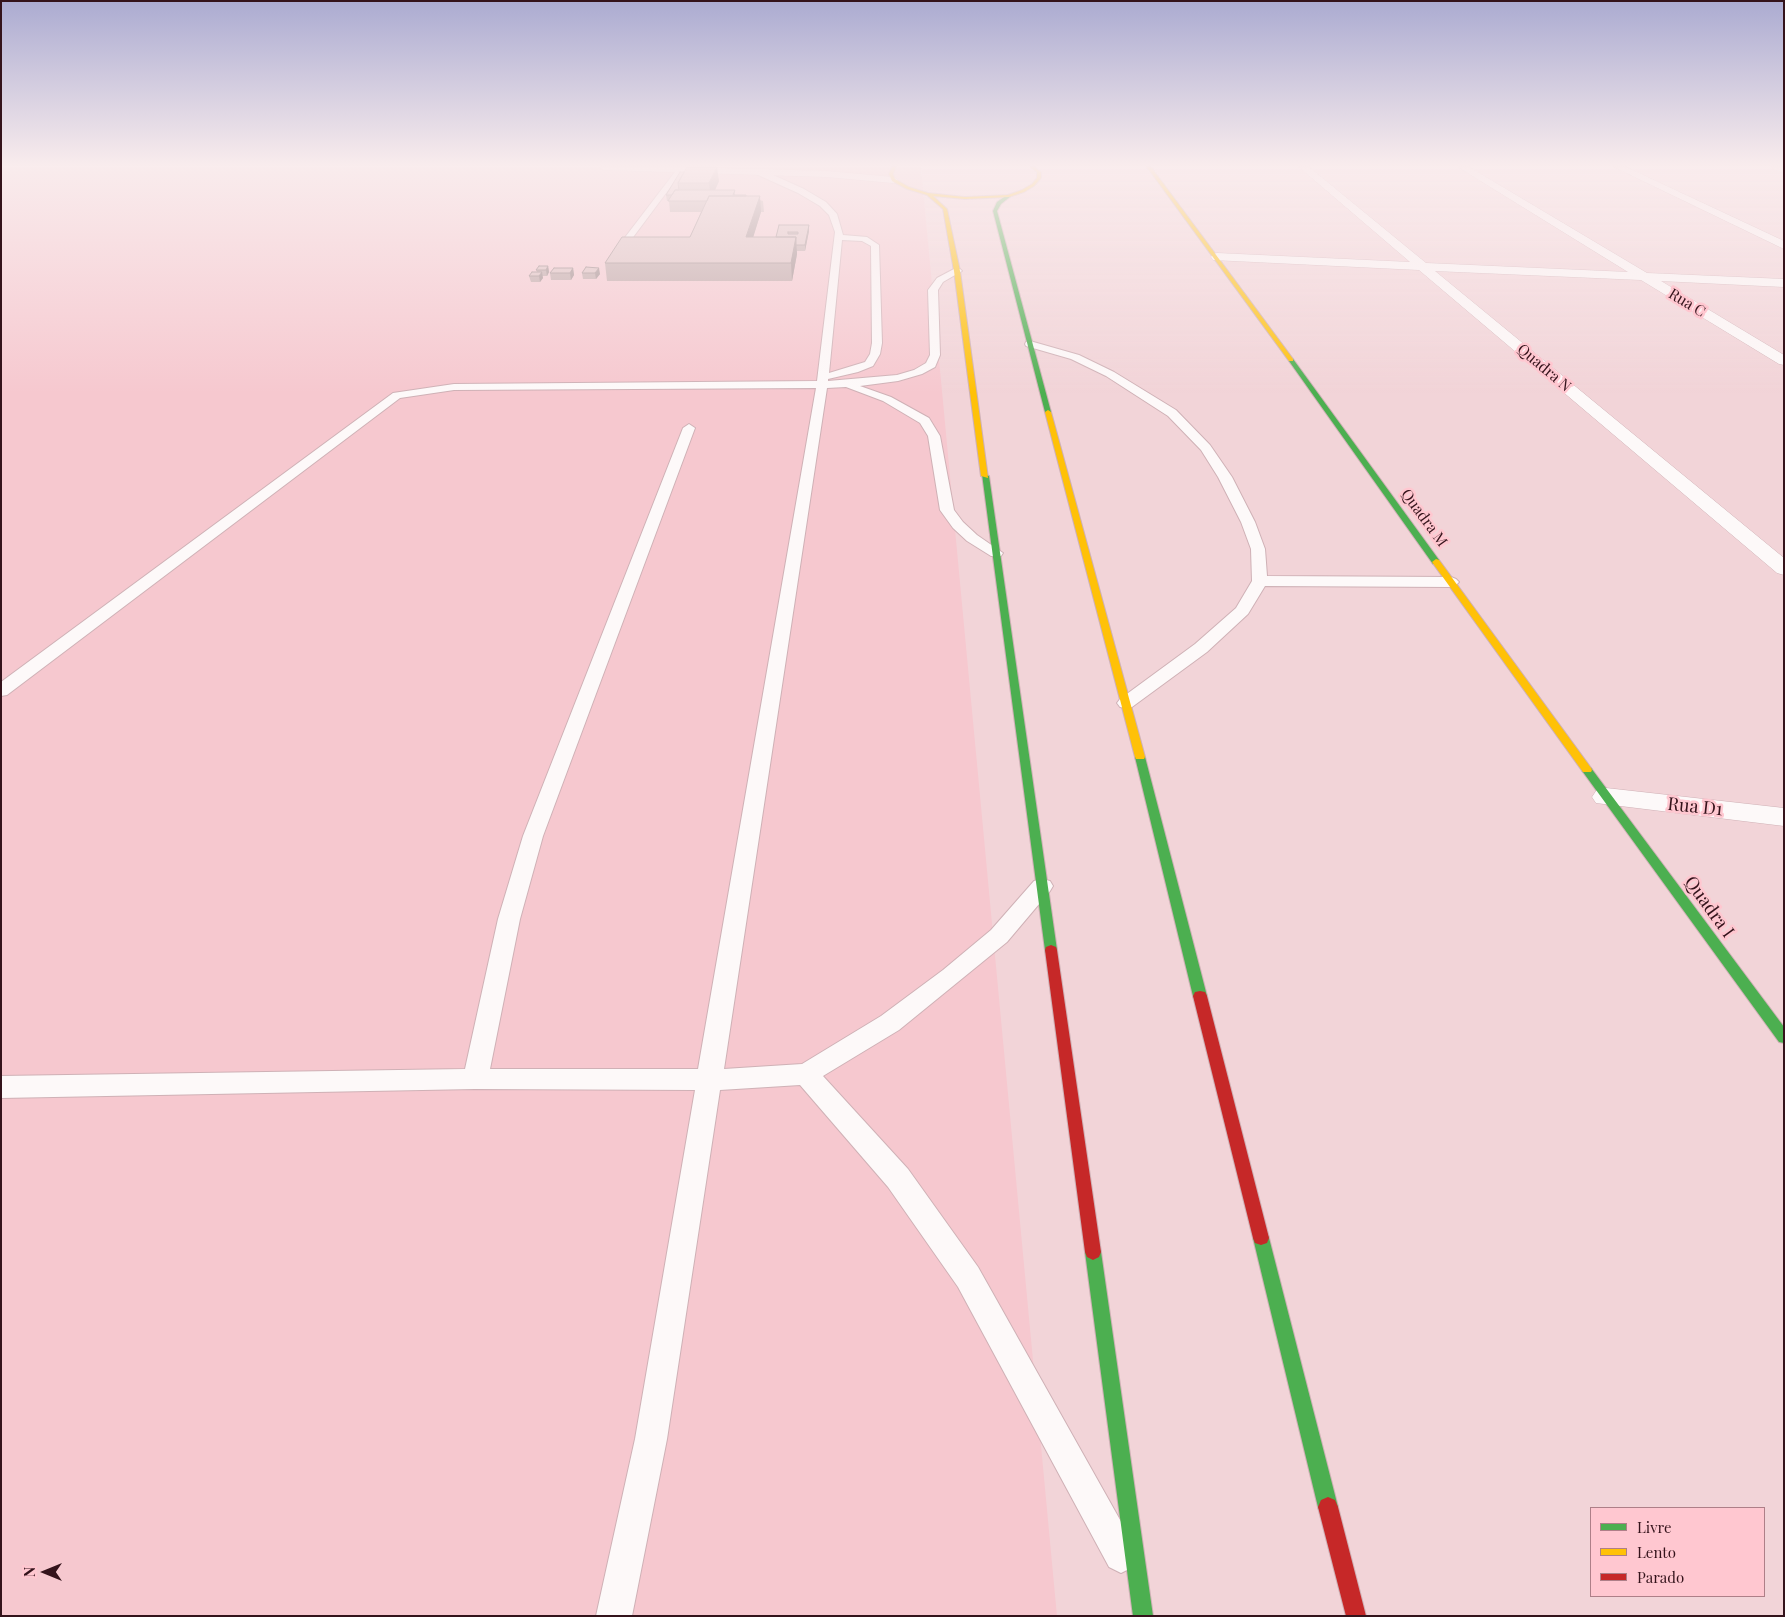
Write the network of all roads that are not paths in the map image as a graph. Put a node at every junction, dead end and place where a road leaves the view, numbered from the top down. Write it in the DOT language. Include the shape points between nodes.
graph roads {
  1 [pos="629,242"];
  2 [pos="839,242"];
  3 [pos="870,242"];
  4 [pos="951,242"];
  5 [pos="1003,242"];
  6 [pos="1206,242"];
  7 [pos="1394,242"];
  8 [pos="1588,242"];
  9 [pos="654,246"];
  10 [pos="1217,257"];
  11 [pos="1422,266"];
  12 [pos="957,271"];
  13 [pos="1646,278"];
  14 [pos="1784,284"];
  15 [pos="1030,344"];
  16 [pos="1784,361"];
  17 [pos="830,382"];
  18 [pos="689,428"];
  19 [pos="996,553"];
  20 [pos="1784,569"];
  21 [pos="1260,581"];
  22 [pos="1451,582"];
  23 [pos="1,692"];
  24 [pos="1126,703"];
  25 [pos="1606,797"];
  26 [pos="1784,817"];
  27 [pos="1042,886"];
  28 [pos="1784,1038"];
  29 [pos="806,1074"];
  30 [pos="475,1079"];
  31 [pos="709,1080"];
  32 [pos="1,1087"];
  33 [pos="1141,1603"];
  34 [pos="614,1616"];
  35 [pos="1356,1616"];
  1 -- 9 [label="lane"];
  2 -- 17 [label="lane"];
  3 -- 17 [label="lane" via="875,245 875,354 869,364"];
  4 -- 12 [label="main road"];
  5 -- 15 [label="main road"];
  6 -- 10 [label="main road, Quadra M"];
  7 -- 11 [label="street, Quadra N"];
  8 -- 13 [label="street, Rua C"];
  10 -- 11 [label="street"];
  10 -- 22 [label="main road, Quadra M"];
  11 -- 13 [label="street"];
  11 -- 20 [label="street, Quadra N"];
  12 -- 17 [label="lane" via="940,280 933,290 935,355 930,365 898,378"];
  12 -- 19 [label="main road"];
  13 -- 14 [label="street"];
  13 -- 16 [label="street, Rua C"];
  15 -- 21 [label="lane" via="1075,357 1110,374 1179,420 1206,448 1225,477 1258,549"];
  15 -- 24 [label="main road"];
  17 -- 19 [label="lane" via="887,398 925,421 934,436 947,510 972,538"];
  17 -- 23 [label="lane" via="454,387 397,395"];
  17 -- 31 [label="lane"];
  18 -- 30 [label="lane" via="533,836 509,919"];
  19 -- 27 [label="main road"];
  21 -- 22 [label="lane"];
  21 -- 24 [label="lane" via="1242,611 1201,648"];
  22 -- 25 [label="main road, Quadra M"];
  24 -- 35 [label="main road"];
  25 -- 26 [label="street, Rua D1"];
  25 -- 28 [label="main road, Quadra I"];
  27 -- 29 [label="lane" via="1000,936 951,976 890,1023"];
  27 -- 33 [label="main road"];
  29 -- 31 [label="lane"];
  29 -- 33 [label="lane" via="898,1178 968,1277"];
  30 -- 31 [label="lane"];
  30 -- 32 [label="lane"];
  31 -- 34 [label="lane" via="651,1439"];
}
